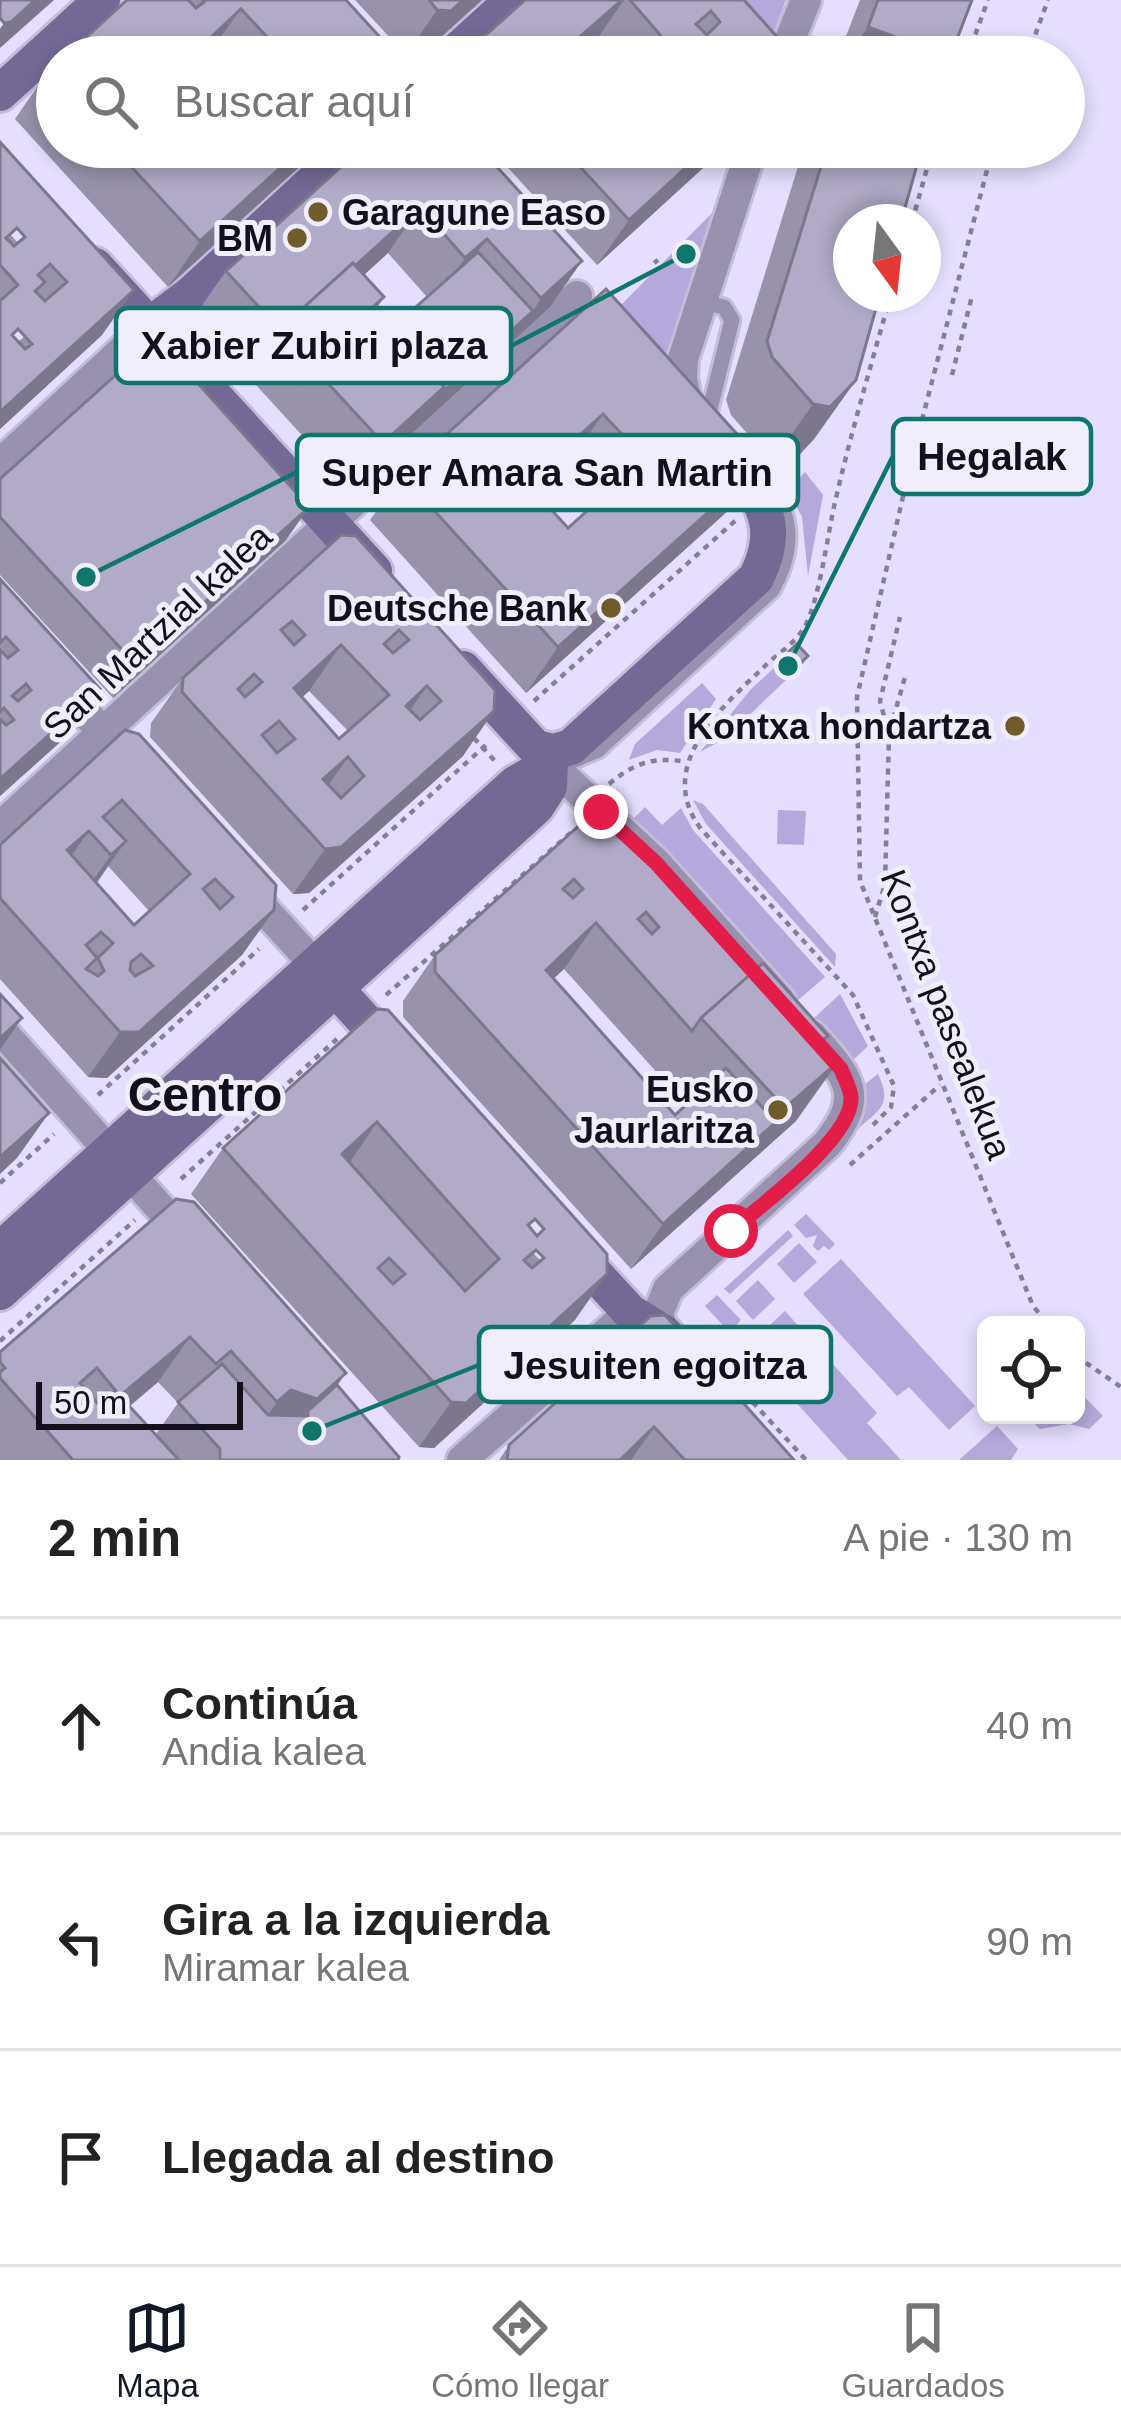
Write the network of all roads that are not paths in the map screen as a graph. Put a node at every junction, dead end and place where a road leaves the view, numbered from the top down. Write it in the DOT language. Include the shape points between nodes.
graph roads {
  1 [pos="102,0"];
  2 [pos="513,0"];
  3 [pos="806,0"];
  4 [pos="63,36"];
  5 [pos="473,36"];
  6 [pos="791,36"];
  7 [pos="36,60"];
  8 [pos="0,93"];
  9 [pos="328,168"];
  10 [pos="745,168"];
  11 [pos="70,237"];
  12 [pos="577,297"];
  13 [pos="150,325"];
  14 [pos="656,383"];
  15 [pos="711,444"];
  16 [pos="0,464"];
  17 [pos="331,524"];
  18 [pos="755,535"];
  19 [pos="404,604"];
  20 [pos="0,619"];
  21 [pos="434,638"];
  22 [pos="104,734"];
  23 [pos="532,744"];
  24 [pos="133,766"];
  25 [pos="0,827"];
  26 [pos="222,864"];
  27 [pos="315,979"];
  28 [pos="0,1029"];
  29 [pos="422,1083"];
  30 [pos="119,1163"];
  31 [pos="548,1222"];
  32 [pos="0,1250"];
  33 [pos="202,1254"];
  34 [pos="0,1292"];
  35 [pos="629,1312"];
  36 [pos="664,1333"];
  37 [pos="708,1368"];
  38 [pos="462,1460"];
  1 -- 4 [label="main road"];
  2 -- 5 [label="main road"];
  3 -- 6 [label="street"];
  7 -- 8 [label="main road"];
  9 -- 13 [label="main road"];
  10 -- 15 [label="street" via="683,359 689,411"];
  11 -- 13 [label="main road"];
  12 -- 17 [label="street, San Martzial kalea"];
  13 -- 16 [label="street"];
  13 -- 17 [label="main road"];
  14 -- 15 [label="street"];
  15 -- 18 [label="lane" via="749,502"];
  15 -- 23 [label="main road" via="765,511 768,545 756,578 571,747 553,752"];
  17 -- 19 [label="main road"];
  17 -- 22 [label="street, San Martzial kalea"];
  20 -- 22 [label="street"];
  21 -- 23 [label="main road"];
  22 -- 24 [label="street"];
  22 -- 25 [label="street, San Martzial kalea"];
  23 -- 27 [label="main road" via="549,787 544,798"];
  23 -- 36 [label="street" via="656,863 841,1069 851,1097 847,1120 827,1144 668,1289 658,1314"];
  26 -- 27 [label="street"];
  27 -- 29 [label="main road"];
  27 -- 30 [label="main road"];
  28 -- 30 [label="street"];
  30 -- 32 [label="main road"];
  30 -- 33 [label="street"];
  30 -- 34 [label="main road"];
  31 -- 35 [label="main road"];
  35 -- 36 [label="main road"];
  35 -- 38 [label="street"];
  36 -- 37 [label="main road"];
}
